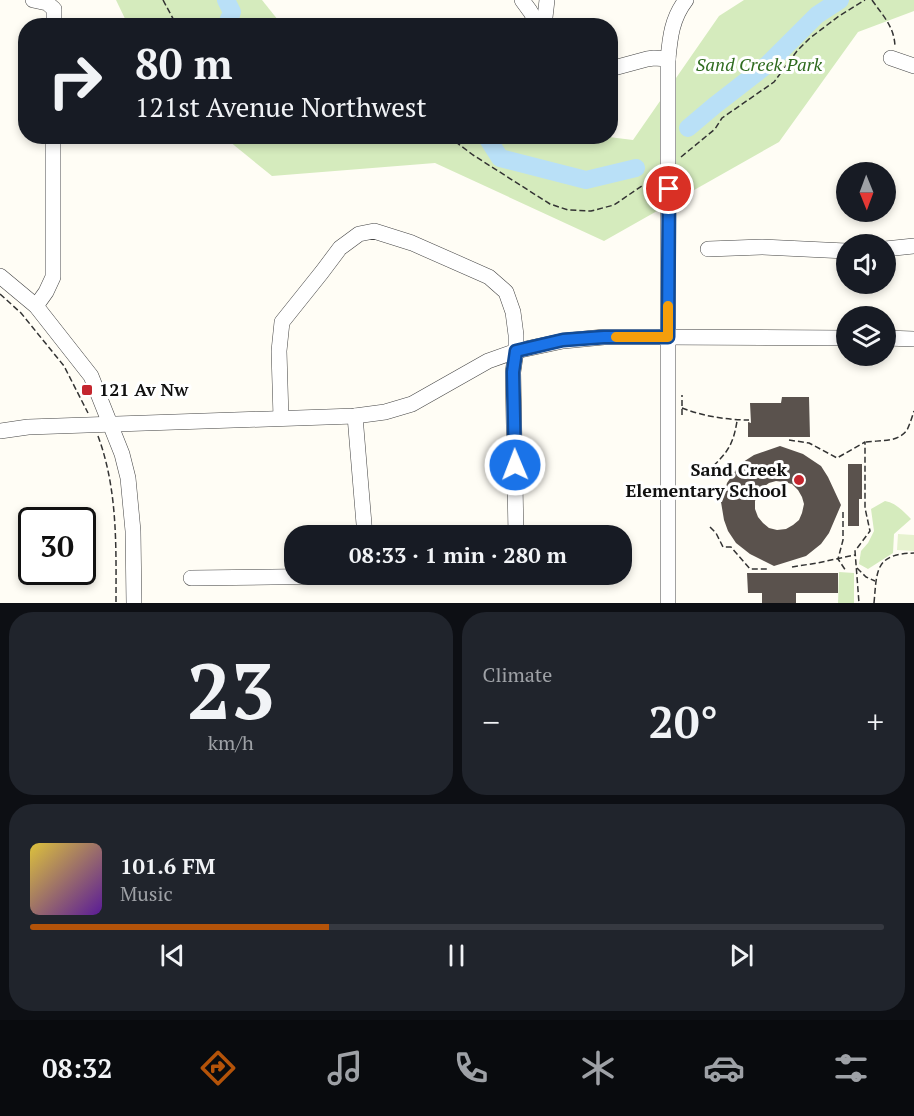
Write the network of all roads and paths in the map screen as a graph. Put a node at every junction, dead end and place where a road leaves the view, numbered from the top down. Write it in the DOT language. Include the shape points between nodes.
graph roads {
  1 [pos="33,0"];
  2 [pos="163,0"];
  3 [pos="522,0"];
  4 [pos="547,0"];
  5 [pos="686,0"];
  6 [pos="865,0"];
  7 [pos="872,0"];
  8 [pos="54,18"];
  9 [pos="173,18"];
  10 [pos="534,18"];
  11 [pos="545,18"];
  12 [pos="891,58"];
  13 [pos="668,59"];
  14 [pos="914,66"];
  15 [pos="618,68"];
  16 [pos="52,144"];
  17 [pos="459,144"];
  18 [pos="678,161"];
  19 [pos="660,176"];
  20 [pos="914,246"];
  21 [pos="896,248"];
  22 [pos="708,249"];
  23 [pos="836,251"];
  24 [pos="0,276"];
  25 [pos="0,294"];
  26 [pos="36,306"];
  27 [pos="668,337"];
  28 [pos="836,338"];
  29 [pos="896,338"];
  30 [pos="914,339"];
  31 [pos="516,351"];
  32 [pos="87,408"];
  33 [pos="682,408"];
  34 [pos="914,411"];
  35 [pos="355,416"];
  36 [pos="281,418"];
  37 [pos="737,420"];
  38 [pos="748,420"];
  39 [pos="110,423"];
  40 [pos="0,431"];
  41 [pos="99,437"];
  42 [pos="789,440"];
  43 [pos="865,442"];
  44 [pos="707,472"];
  45 [pos="843,512"];
  46 [pos="364,525"];
  47 [pos="516,525"];
  48 [pos="710,527"];
  49 [pos="914,553"];
  50 [pos="856,555"];
  51 [pos="838,559"];
  52 [pos="792,567"];
  53 [pos="856,567"];
  54 [pos="767,569"];
  55 [pos="846,571"];
  56 [pos="284,577"];
  57 [pos="191,578"];
  58 [pos="875,581"];
  59 [pos="116,603"];
  60 [pos="134,603"];
  61 [pos="668,603"];
  62 [pos="859,603"];
  63 [pos="874,603"];
  1 -- 8 [label="street" via="47,3 54,9"];
  2 -- 9 [label="path"];
  3 -- 10 [label="street"];
  4 -- 11 [label="street"];
  5 -- 13 [label="street" via="671,29"];
  6 -- 18 [label="path" via="838,15 810,38 774,82 722,118"];
  7 -- 12 [label="path" via="894,34"];
  12 -- 14 [label="street"];
  13 -- 15 [label="street" via="635,61"];
  13 -- 27 [label="street"];
  16 -- 26 [label="street" via="53,277"];
  17 -- 19 [label="path" via="550,204 568,210 591,211 614,205"];
  20 -- 21 [label="street"];
  22 -- 23 [label="street"];
  24 -- 26 [label="street"];
  25 -- 32 [label="path" via="41,337"];
  26 -- 39 [label="street" via="91,376"];
  27 -- 28 [label="street"];
  27 -- 31 [label="street" via="563,340"];
  27 -- 61 [label="street"];
  29 -- 30 [label="street"];
  31 -- 35 [label="street" via="488,361 412,404"];
  31 -- 36 [label="street" via="513,312 506,292 489,277 412,243 374,231 359,234 340,248 282,322"];
  31 -- 47 [label="street"];
  33 -- 37 [label="path"];
  34 -- 43 [label="path" via="906,431 899,437"];
  35 -- 36 [label="street"];
  35 -- 46 [label="street"];
  36 -- 39 [label="street"];
  37 -- 38 [label="path"];
  37 -- 44 [label="path" via="731,446"];
  39 -- 40 [label="street"];
  39 -- 60 [label="street" via="129,486"];
  41 -- 59 [label="path" via="112,488"];
  42 -- 43 [label="path" via="809,443 837,458"];
  43 -- 50 [label="path" via="865,508 870,531"];
  45 -- 51 [label="path"];
  48 -- 54 [label="path" via="723,547 731,548 750,569"];
  49 -- 58 [label="path" via="890,556 881,564"];
  50 -- 51 [label="path"];
  50 -- 53 [label="path"];
  51 -- 52 [label="path"];
  51 -- 55 [label="path"];
  53 -- 58 [label="path"];
  53 -- 62 [label="path"];
  56 -- 57 [label="street"];
  58 -- 63 [label="path"];
}
